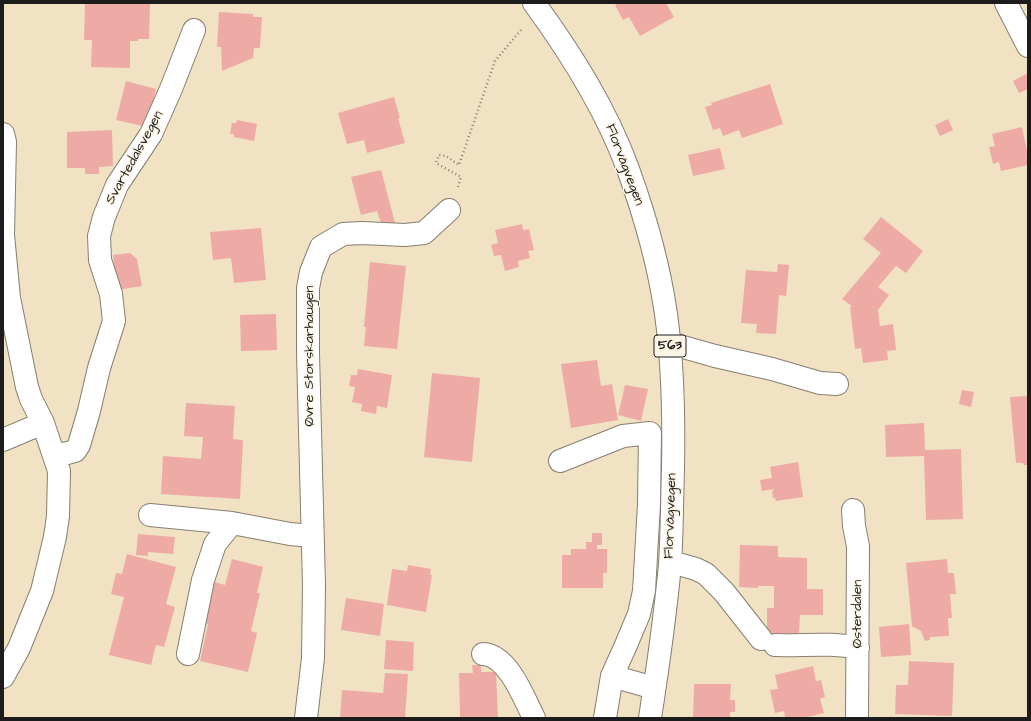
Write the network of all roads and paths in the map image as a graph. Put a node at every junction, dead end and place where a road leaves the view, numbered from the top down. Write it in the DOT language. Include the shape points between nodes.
graph roads {
  1 [pos="534,3"];
  2 [pos="1006,3"];
  3 [pos="526,25"];
  4 [pos="194,30"];
  5 [pos="1028,46"];
  6 [pos="3,134"];
  7 [pos="449,210"];
  8 [pos="669,343"];
  9 [pos="837,384"];
  10 [pos="43,423"];
  11 [pos="3,440"];
  12 [pos="53,453"];
  13 [pos="560,461"];
  14 [pos="854,510"];
  15 [pos="150,515"];
  16 [pos="232,523"];
  17 [pos="312,536"];
  18 [pos="670,564"];
  19 [pos="858,648"];
  20 [pos="188,654"];
  21 [pos="483,654"];
  22 [pos="612,676"];
  23 [pos="3,677"];
  24 [pos="654,688"];
  25 [pos="306,718"];
  26 [pos="534,718"];
  27 [pos="605,718"];
  28 [pos="650,718"];
  29 [pos="857,718"];
  1 -- 8 [label="street, Florvågvegen / 563" via="590,87 628,169 658,271"];
  2 -- 5 [label="street"];
  3 -- 7 [label="path" via="494,61 459,165 439,154 436,163 461,177"];
  4 -- 12 [label="street, Svartedalsvegen" via="151,134 117,185 104,217 99,236 100,260 111,294 114,321 79,445 75,451"];
  6 -- 10 [label="street" via="3,235 10,298 27,387"];
  7 -- 17 [label="street, Øvre Storskarhaugen" via="424,233 343,234 321,247 315,259 308,288"];
  8 -- 9 [label="street" via="820,382"];
  8 -- 18 [label="street, Florvågvegen / 563" via="674,430"];
  10 -- 11 [label="street"];
  10 -- 12 [label="street"];
  12 -- 23 [label="street" via="59,472 55,537 42,591 19,648"];
  13 -- 22 [label="street, Florvågvegen" via="623,436 650,433 650,504 644,591 639,614"];
  14 -- 19 [label="street, Østerdalen" via="858,546"];
  15 -- 16 [label="street"];
  16 -- 17 [label="street"];
  16 -- 20 [label="street" via="215,544 203,580"];
  17 -- 25 [label="street, Øvre Storskarhaugen" via="313,658"];
  18 -- 19 [label="street" via="682,565 706,574 768,642 797,646 843,645"];
  18 -- 24 [label="street, Florvågvegen / 563"];
  19 -- 29 [label="street, Østerdalen"];
  21 -- 26 [label="street" via="496,657 502,662 514,678"];
  22 -- 24 [label="street"];
  22 -- 27 [label="street, Florvågvegen"];
  24 -- 28 [label="street, Florvågvegen / 563"];
}
